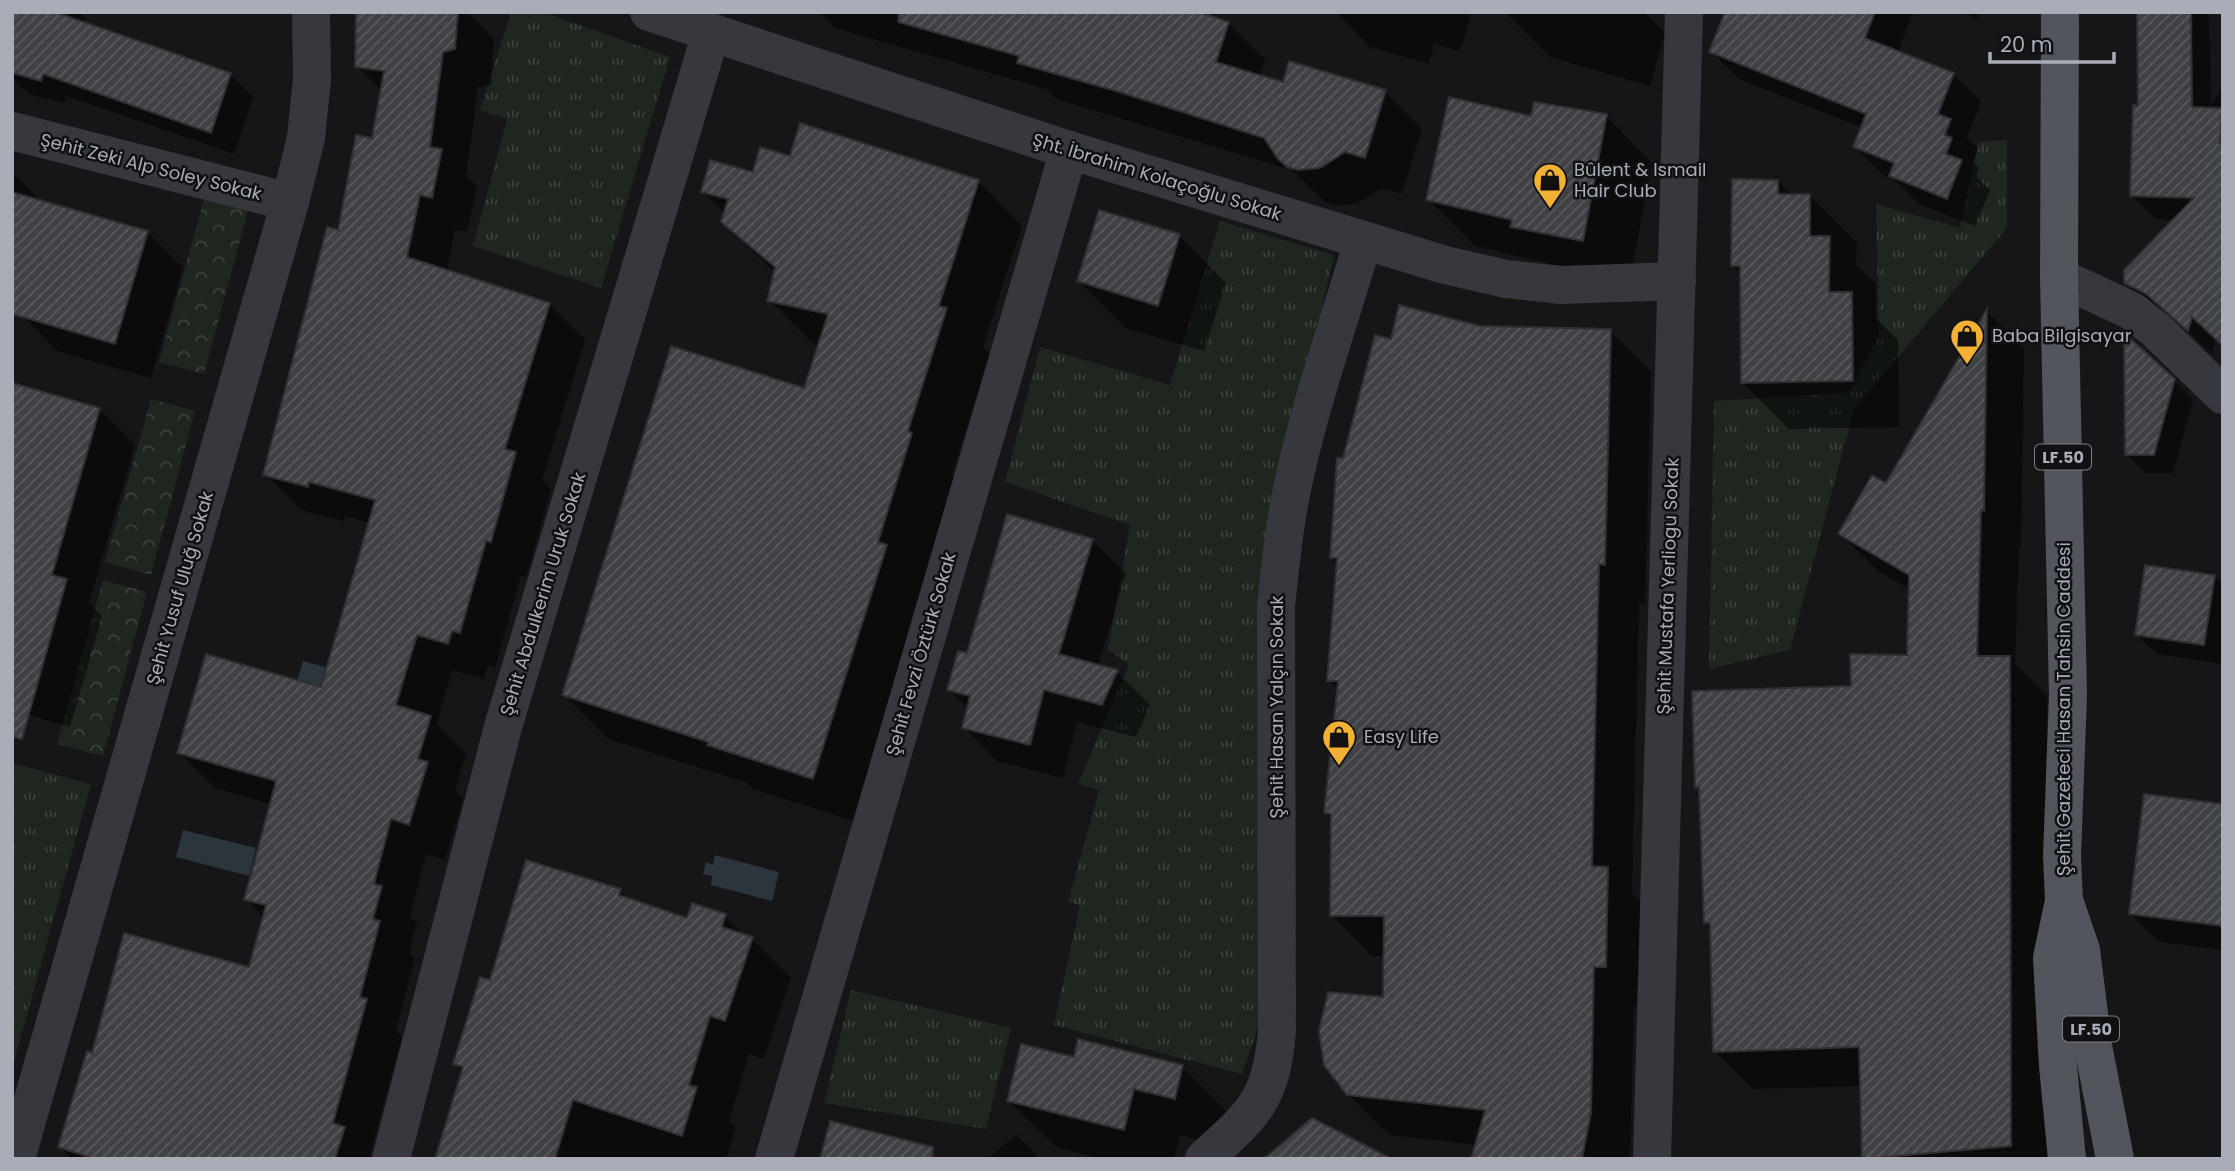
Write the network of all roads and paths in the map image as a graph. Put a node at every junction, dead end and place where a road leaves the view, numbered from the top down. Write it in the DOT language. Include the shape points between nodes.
graph roads {
  1 [pos="311,12"];
  2 [pos="649,12"];
  3 [pos="1684,12"];
  4 [pos="2060,12"];
  5 [pos="710,33"];
  6 [pos="12,131"];
  7 [pos="1069,150"];
  8 [pos="289,202"];
  9 [pos="1363,241"];
  10 [pos="2059,276"];
  11 [pos="1677,281"];
  12 [pos="2223,395"];
  13 [pos="2064,901"];
  14 [pos="16,1159"];
  15 [pos="391,1159"];
  16 [pos="774,1159"];
  17 [pos="1203,1159"];
  18 [pos="1652,1159"];
  19 [pos="2067,1159"];
  20 [pos="2115,1159"];
  1 -- 8 [label="street, Şehit Yusuf Uluğ Sokak" via="312,79 306,138"];
  2 -- 5 [label="street, Şht. İbrahim Kolaçoğlu Sokak"];
  3 -- 11 [label="street, Şehit Mustafa Yerliogu Sokak"];
  4 -- 10 [label="main road, Şehit Gazeteci Hasan Tahsin Caddesi / LF.50"];
  5 -- 7 [label="street, Şht. İbrahim Kolaçoğlu Sokak"];
  5 -- 15 [label="street, Şehit Abdulkerim Uruk Sokak" via="503,727"];
  6 -- 8 [label="street, Şehit Zeki Alp Soley Sokak"];
  7 -- 9 [label="street, Şht. İbrahim Kolaçoğlu Sokak"];
  7 -- 16 [label="street, Şehit Fevzi Öztürk Sokak"];
  8 -- 14 [label="street, Şehit Yusuf Uluğ Sokak"];
  9 -- 11 [label="street, Şht. İbrahim Kolaçoğlu Sokak" via="1506,279 1562,285"];
  9 -- 17 [label="street, Şehit Hasan Yalçın Sokak" via="1305,437 1281,552 1276,606 1275,1055 1255,1109"];
  10 -- 12 [label="street" via="2132,312"];
  10 -- 13 [label="main road, Şehit Gazeteci Hasan Tahsin Caddesi / LF.50" via="2068,695"];
  11 -- 18 [label="street, Şehit Mustafa Yerliogu Sokak"];
  13 -- 19 [label="main road, Şehit Gazeteci Hasan Tahsin Caddesi / LF.50" via="2052,958"];
  13 -- 20 [label="main road, Şehit Gazeteci Hasan Tahsin Caddesi / LF.50" via="2081,950 2093,1046"];
}
